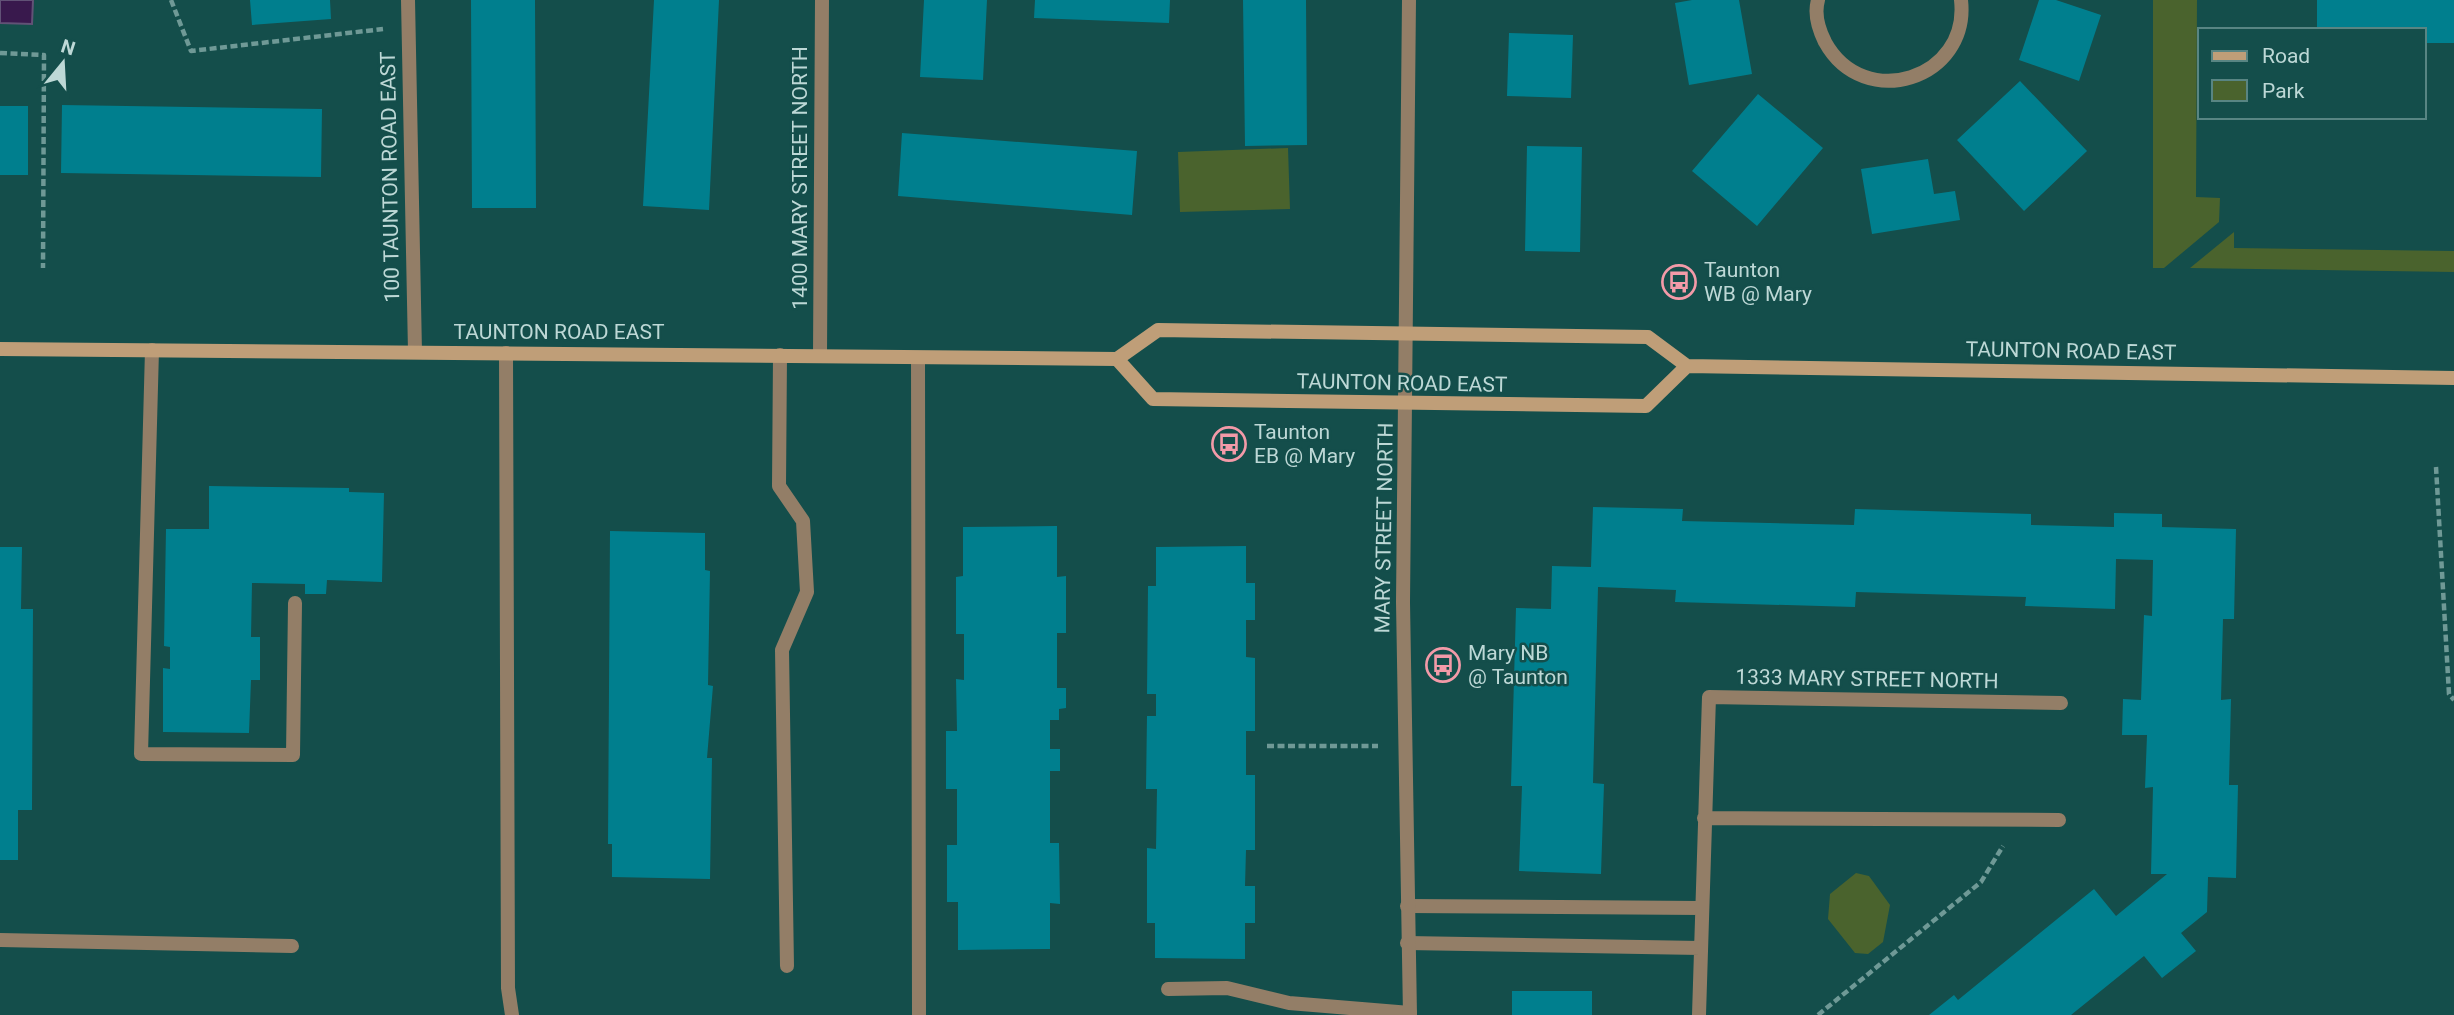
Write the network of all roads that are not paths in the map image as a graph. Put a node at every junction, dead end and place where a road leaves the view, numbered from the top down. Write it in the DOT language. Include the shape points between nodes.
graph roads {
  1 [pos="408,0"];
  2 [pos="822,0"];
  3 [pos="1409,0"];
  4 [pos="1818,0"];
  5 [pos="1961,0"];
  6 [pos="1408,333"];
  7 [pos="0,349"];
  8 [pos="152,350"];
  9 [pos="415,352"];
  10 [pos="506,353"];
  11 [pos="780,355"];
  12 [pos="820,356"];
  13 [pos="918,358"];
  14 [pos="1117,359"];
  15 [pos="1687,366"];
  16 [pos="2454,378"];
  17 [pos="1406,404"];
  18 [pos="295,603"];
  19 [pos="2061,703"];
  20 [pos="1704,818"];
  21 [pos="2059,820"];
  22 [pos="1407,905"];
  23 [pos="1700,908"];
  24 [pos="0,940"];
  25 [pos="1407,943"];
  26 [pos="292,946"];
  27 [pos="1700,948"];
  28 [pos="787,966"];
  29 [pos="1168,989"];
  30 [pos="1409,1014"];
  31 [pos="512,1015"];
  32 [pos="919,1015"];
  33 [pos="1699,1015"];
  1 -- 9 [label="street, 100 TAUNTON ROAD EAST"];
  2 -- 12 [label="street, 1400 MARY STREET NORTH"];
  3 -- 6 [label="street, MARY STREET NORTH"];
  4 -- 5 [label="street" via="1820,31 1833,56 1857,75 1889,82 1925,72 1951,47 1961,24"];
  6 -- 14 [label="main road" via="1158,330"];
  6 -- 15 [label="main road" via="1648,337"];
  6 -- 17 [label="street, MARY STREET NORTH"];
  7 -- 8 [label="main road, TAUNTON ROAD EAST"];
  8 -- 9 [label="main road, TAUNTON ROAD EAST"];
  8 -- 18 [label="street" via="141,754 293,755"];
  9 -- 10 [label="main road, TAUNTON ROAD EAST"];
  10 -- 11 [label="main road, TAUNTON ROAD EAST"];
  10 -- 31 [label="street" via="508,988"];
  11 -- 12 [label="main road, TAUNTON ROAD EAST"];
  11 -- 28 [label="street" via="779,486 803,521 807,592 782,650"];
  12 -- 13 [label="main road, TAUNTON ROAD EAST"];
  13 -- 14 [label="main road, TAUNTON ROAD EAST"];
  13 -- 32 [label="street"];
  14 -- 17 [label="main road, TAUNTON ROAD EAST" via="1153,399"];
  15 -- 16 [label="main road, TAUNTON ROAD EAST"];
  15 -- 17 [label="main road, TAUNTON ROAD EAST" via="1646,406"];
  17 -- 22 [label="street, MARY STREET NORTH"];
  19 -- 20 [label="street, 1333 MARY STREET NORTH" via="1709,697"];
  20 -- 21 [label="street"];
  20 -- 23 [label="street, 1333 MARY STREET NORTH"];
  22 -- 23 [label="street"];
  22 -- 25 [label="street, MARY STREET NORTH"];
  23 -- 27 [label="street, 1333 MARY STREET NORTH"];
  24 -- 26 [label="street"];
  25 -- 27 [label="street"];
  25 -- 30 [label="street, MARY STREET NORTH"];
  27 -- 33 [label="street, 1333 MARY STREET NORTH"];
  29 -- 30 [label="street" via="1227,988 1289,1003"];
}
